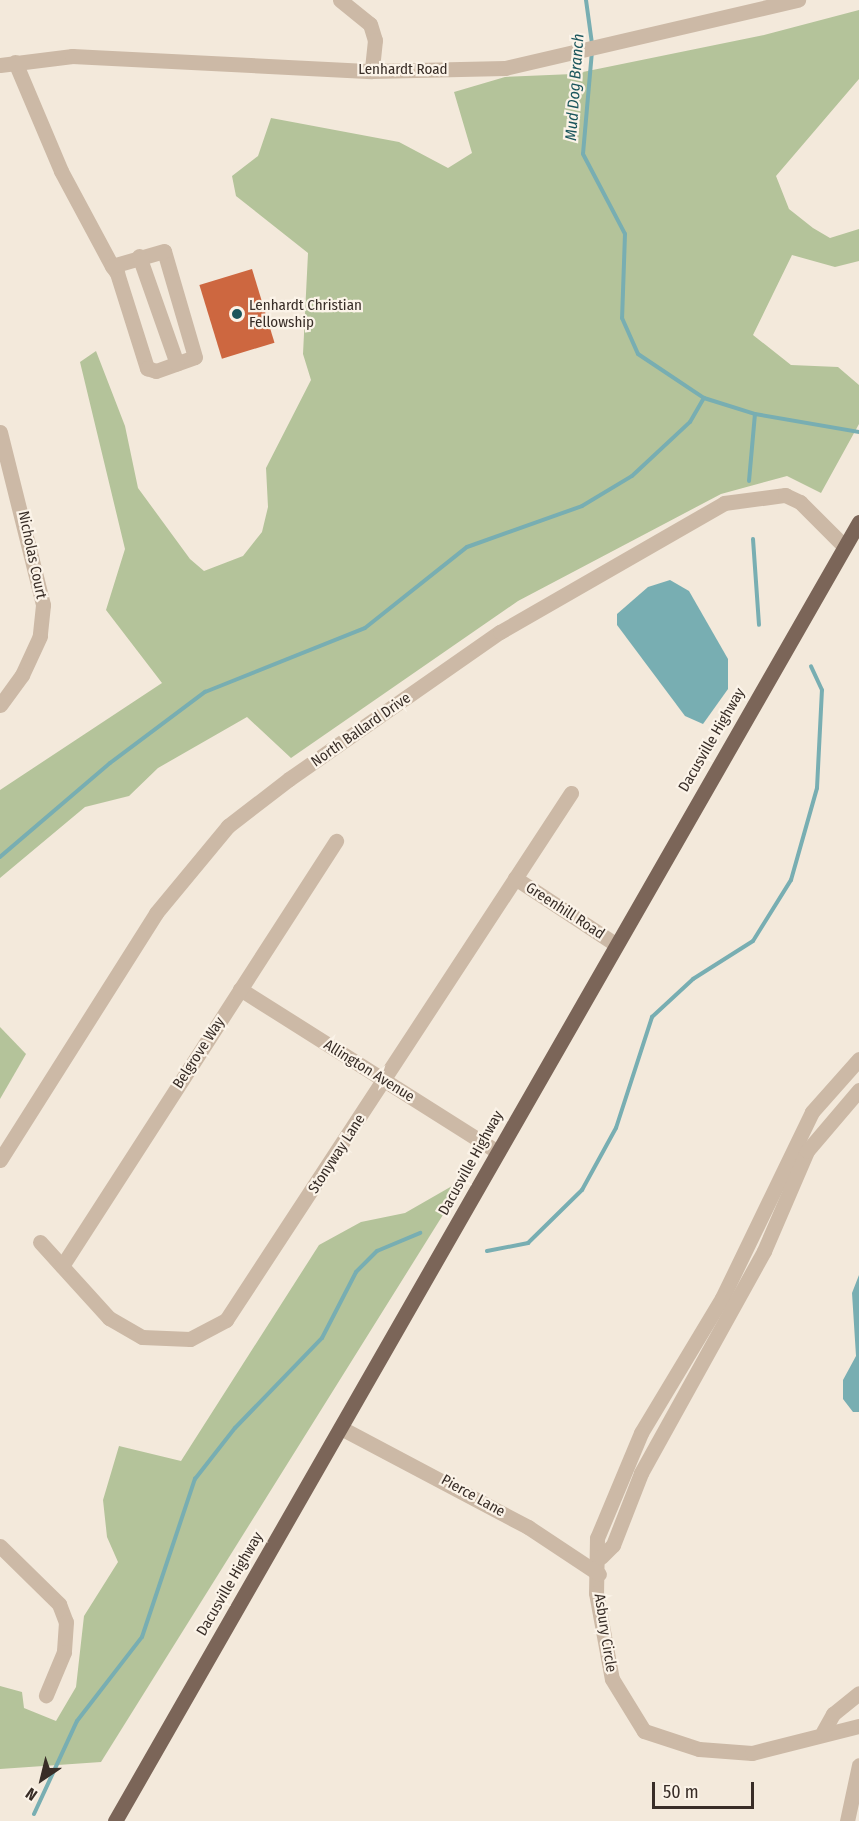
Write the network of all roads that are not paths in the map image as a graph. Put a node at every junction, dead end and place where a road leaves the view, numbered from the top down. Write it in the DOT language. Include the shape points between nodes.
graph roads {
  1 [pos="340,0"];
  2 [pos="798,0"];
  3 [pos="8,64"];
  4 [pos="372,71"];
  5 [pos="139,256"];
  6 [pos="112,266"];
  7 [pos="177,364"];
  8 [pos="0,432"];
  9 [pos="859,522"];
  10 [pos="844,546"];
  11 [pos="0,705"];
  12 [pos="571,794"];
  13 [pos="336,841"];
  14 [pos="515,879"];
  15 [pos="615,944"];
  16 [pos="240,989"];
  17 [pos="859,1059"];
  18 [pos="385,1081"];
  19 [pos="831,1090"];
  20 [pos="859,1090"];
  21 [pos="846,1103"];
  22 [pos="498,1152"];
  23 [pos="0,1160"];
  24 [pos="777,1178"];
  25 [pos="793,1184"];
  26 [pos="755,1226"];
  27 [pos="772,1234"];
  28 [pos="40,1242"];
  29 [pos="62,1266"];
  30 [pos="678,1366"];
  31 [pos="695,1375"];
  32 [pos="341,1428"];
  33 [pos="641,1433"];
  34 [pos="657,1443"];
  35 [pos="627,1465"];
  36 [pos="641,1473"];
  37 [pos="0,1546"];
  38 [pos="601,1557"];
  39 [pos="599,1574"];
  40 [pos="859,1693"];
  41 [pos="46,1695"];
  42 [pos="859,1726"];
  43 [pos="823,1732"];
  44 [pos="859,1765"];
  45 [pos="115,1821"];
  46 [pos="848,1821"];
  1 -- 4 [label="street" via="370,24 375,40"];
  2 -- 4 [label="street, Lenhardt Road" via="505,68"];
  3 -- 4 [label="street, Lenhardt Road" via="72,56"];
  3 -- 6 [label="street"];
  5 -- 6 [label="street"];
  5 -- 7 [label="street"];
  5 -- 7 [label="street" via="164,251 196,351 195,357"];
  6 -- 7 [label="street" via="147,368 156,371"];
  8 -- 11 [label="street, Nicholas Court" via="43,605 40,636 22,675"];
  9 -- 10 [label="main road, Dacusville Highway"];
  10 -- 15 [label="main road, Dacusville Highway"];
  10 -- 23 [label="street, North Ballard Drive" via="800,502 785,495 724,503 500,632 289,779 228,826 156,914"];
  12 -- 14 [label="street, Stonyway Lane"];
  13 -- 16 [label="street, Belgrove Way"];
  14 -- 15 [label="street, Greenhill Road"];
  14 -- 18 [label="street, Stonyway Lane"];
  15 -- 22 [label="main road, Dacusville Highway"];
  16 -- 18 [label="street, Allington Avenue"];
  16 -- 29 [label="street, Belgrove Way"];
  17 -- 19 [label="street, Asbury Circle"];
  18 -- 22 [label="street, Allington Avenue"];
  18 -- 29 [label="street, Stonyway Lane" via="235,1309 215,1329 173,1342 142,1337 109,1318"];
  19 -- 21 [label="street"];
  19 -- 24 [label="street, Asbury Circle" via="812,1112"];
  20 -- 21 [label="street, Asbury Circle"];
  21 -- 25 [label="street, Asbury Circle" via="807,1151"];
  22 -- 32 [label="main road, Dacusville Highway"];
  24 -- 25 [label="street"];
  24 -- 26 [label="street, Asbury Circle"];
  25 -- 27 [label="street, Asbury Circle"];
  26 -- 27 [label="street"];
  26 -- 30 [label="street, Asbury Circle" via="722,1298"];
  27 -- 31 [label="street, Asbury Circle"];
  28 -- 29 [label="street, Stonyway Lane"];
  30 -- 31 [label="street"];
  30 -- 33 [label="street, Asbury Circle"];
  31 -- 34 [label="street, Asbury Circle"];
  32 -- 39 [label="street, Pierce Lane" via="528,1527"];
  32 -- 45 [label="main road, Dacusville Highway"];
  33 -- 34 [label="street"];
  33 -- 35 [label="street, Asbury Circle"];
  34 -- 36 [label="street, Asbury Circle"];
  35 -- 36 [label="street"];
  35 -- 38 [label="street, Asbury Circle" via="597,1539"];
  36 -- 38 [label="street, Asbury Circle" via="613,1545"];
  37 -- 41 [label="street" via="59,1604 66,1622 64,1652"];
  38 -- 39 [label="street, Asbury Circle"];
  39 -- 43 [label="street, Asbury Circle" via="596,1593 612,1679 644,1731 699,1749 752,1754"];
  40 -- 43 [label="street" via="833,1714"];
  42 -- 43 [label="street, Asbury Circle"];
  44 -- 46 [label="street"];
}
